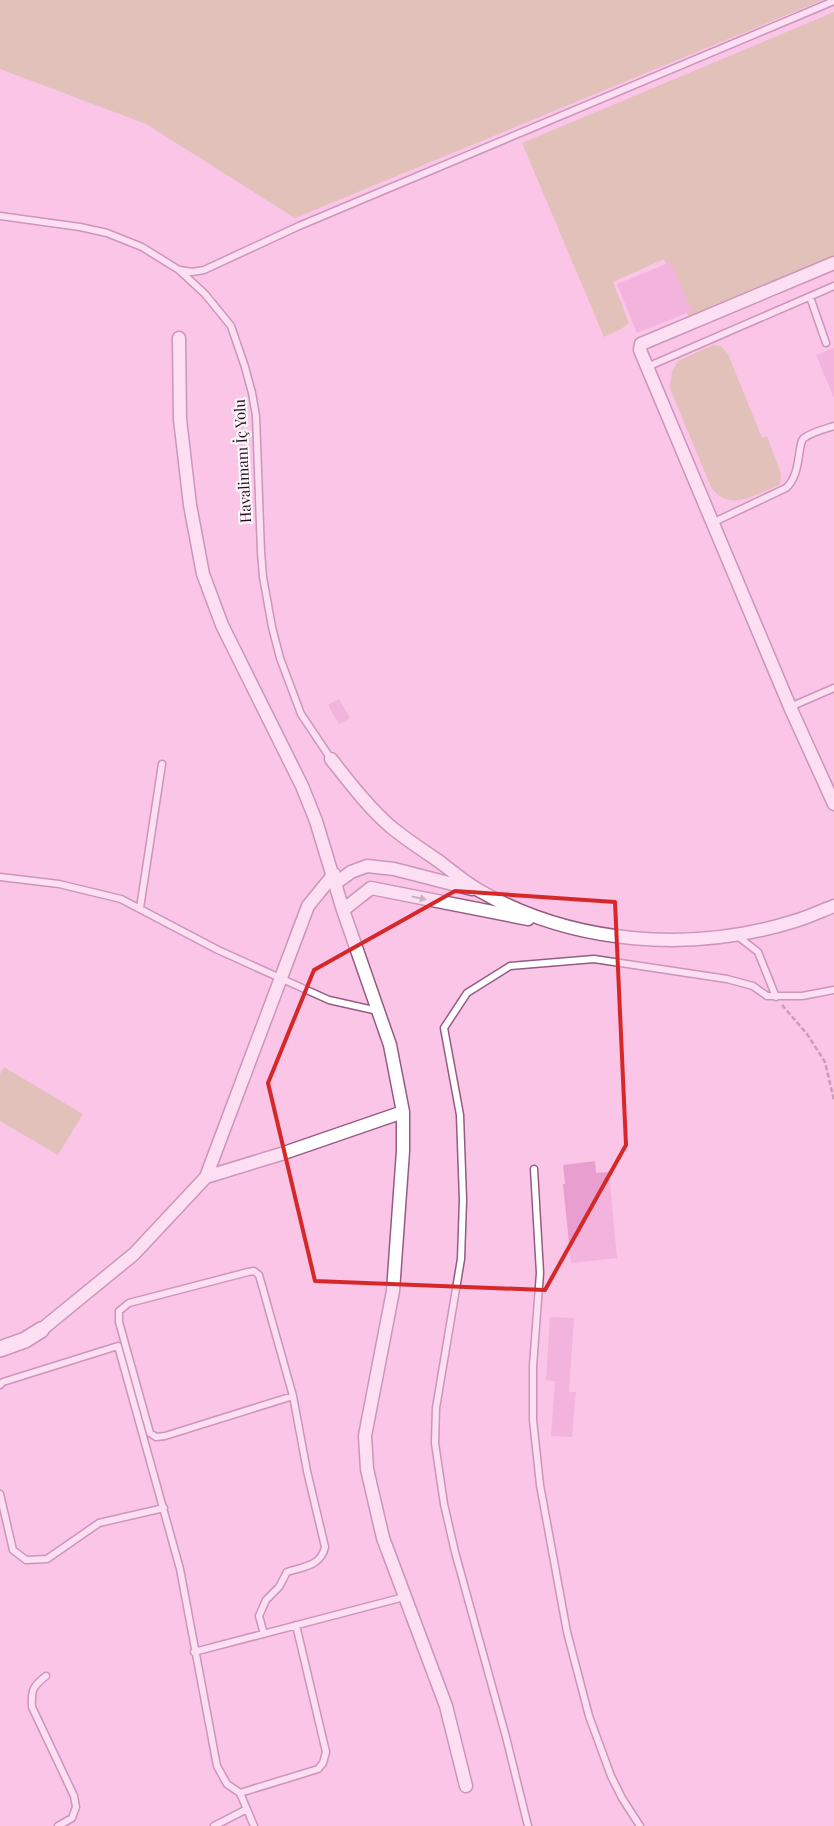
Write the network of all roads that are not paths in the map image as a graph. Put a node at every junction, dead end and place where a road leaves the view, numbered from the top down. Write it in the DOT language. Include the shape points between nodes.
graph roads {
  1 [pos="834,1"];
  2 [pos="0,216"];
  3 [pos="834,263"];
  4 [pos="179,270"];
  5 [pos="834,286"];
  6 [pos="810,296"];
  7 [pos="179,338"];
  8 [pos="826,343"];
  9 [pos="647,367"];
  10 [pos="834,426"];
  11 [pos="712,523"];
  12 [pos="834,688"];
  13 [pos="790,707"];
  14 [pos="332,759"];
  15 [pos="162,764"];
  16 [pos="834,804"];
  17 [pos="0,877"];
  18 [pos="335,878"];
  19 [pos="479,890"];
  20 [pos="834,906"];
  21 [pos="140,908"];
  22 [pos="343,910"];
  23 [pos="552,923"];
  24 [pos="735,934"];
  25 [pos="282,979"];
  26 [pos="834,990"];
  27 [pos="776,997"];
  28 [pos="378,1011"];
  29 [pos="403,1112"];
  30 [pos="534,1169"];
  31 [pos="206,1177"];
  32 [pos="41,1330"];
  33 [pos="0,1349"];
  34 [pos="0,1385"];
  35 [pos="293,1396"];
  36 [pos="0,1494"];
  37 [pos="164,1508"];
  38 [pos="404,1597"];
  39 [pos="296,1625"];
  40 [pos="264,1634"];
  41 [pos="194,1652"];
  42 [pos="46,1676"];
  43 [pos="466,1786"];
  44 [pos="240,1793"];
  45 [pos="247,1809"];
  46 [pos="58,1826"];
  47 [pos="214,1826"];
  48 [pos="254,1826"];
  49 [pos="528,1826"];
  50 [pos="640,1826"];
  1 -- 4 [label="lane" via="299,226 204,270"];
  2 -- 4 [label="lane, Havalimanı İç Yolu" via="107,234 142,247"];
  3 -- 9 [label="street" via="641,344"];
  4 -- 14 [label="lane, Havalimanı İç Yolu" via="218,308 239,344 256,416 261,552 272,627 301,714"];
  5 -- 6 [label="lane"];
  6 -- 8 [label="lane"];
  6 -- 9 [label="lane"];
  7 -- 18 [label="street" via="180,419 190,506 203,574 222,625 302,786"];
  9 -- 11 [label="street"];
  10 -- 11 [label="lane" via="801,441 797,472 786,488"];
  11 -- 13 [label="street"];
  12 -- 13 [label="lane"];
  13 -- 16 [label="street"];
  14 -- 19 [label="street" via="368,804 392,827"];
  15 -- 21 [label="lane"];
  17 -- 21 [label="lane" via="59,884 121,899"];
  18 -- 19 [label="street" via="367,866 394,869"];
  18 -- 22 [label="street"];
  18 -- 25 [label="street" via="308,906"];
  19 -- 23 [label="street"];
  20 -- 24 [label="street" via="796,921"];
  21 -- 25 [label="lane" via="218,950"];
  22 -- 23 [label="street, one-way" via="371,888"];
  22 -- 28 [label="street"];
  23 -- 24 [label="street" via="637,939 681,940"];
  24 -- 27 [label="lane" via="758,952"];
  25 -- 28 [label="lane" via="328,1000"];
  25 -- 31 [label="street"];
  26 -- 27 [label="lane"];
  27 -- 49 [label="lane" via="727,979 594,959 510,966 467,993 444,1028 460,1115 463,1200 461,1259 436,1408 435,1443 455,1552"];
  28 -- 29 [label="street" via="390,1045"];
  29 -- 31 [label="street"];
  29 -- 38 [label="street" via="404,1151 393,1291 366,1436 367,1468 383,1538"];
  30 -- 50 [label="lane" via="540,1273 533,1366 533,1420 540,1485 567,1632 589,1716 611,1776"];
  31 -- 32 [label="street" via="134,1254"];
  32 -- 33 [label="street"];
  34 -- 37 [label="lane" via="118,1346"];
  35 -- 35 [label="lane" via="259,1275 254,1272 129,1303 120,1311 119,1322 150,1433 156,1437"];
  35 -- 40 [label="lane" via="325,1547 316,1563 287,1572 279,1587 266,1600 259,1616"];
  36 -- 37 [label="lane" via="13,1550 26,1560 47,1559 98,1522"];
  37 -- 41 [label="lane" via="180,1569"];
  38 -- 39 [label="lane"];
  38 -- 43 [label="street" via="446,1706"];
  39 -- 40 [label="lane"];
  39 -- 44 [label="lane" via="326,1752 323,1763 318,1769"];
  40 -- 41 [label="lane"];
  41 -- 44 [label="lane" via="217,1766 228,1784"];
  42 -- 46 [label="lane" via="35,1684 32,1706 74,1796 76,1807 72,1818"];
  44 -- 45 [label="lane"];
  45 -- 47 [label="lane"];
  45 -- 48 [label="lane"];
}
